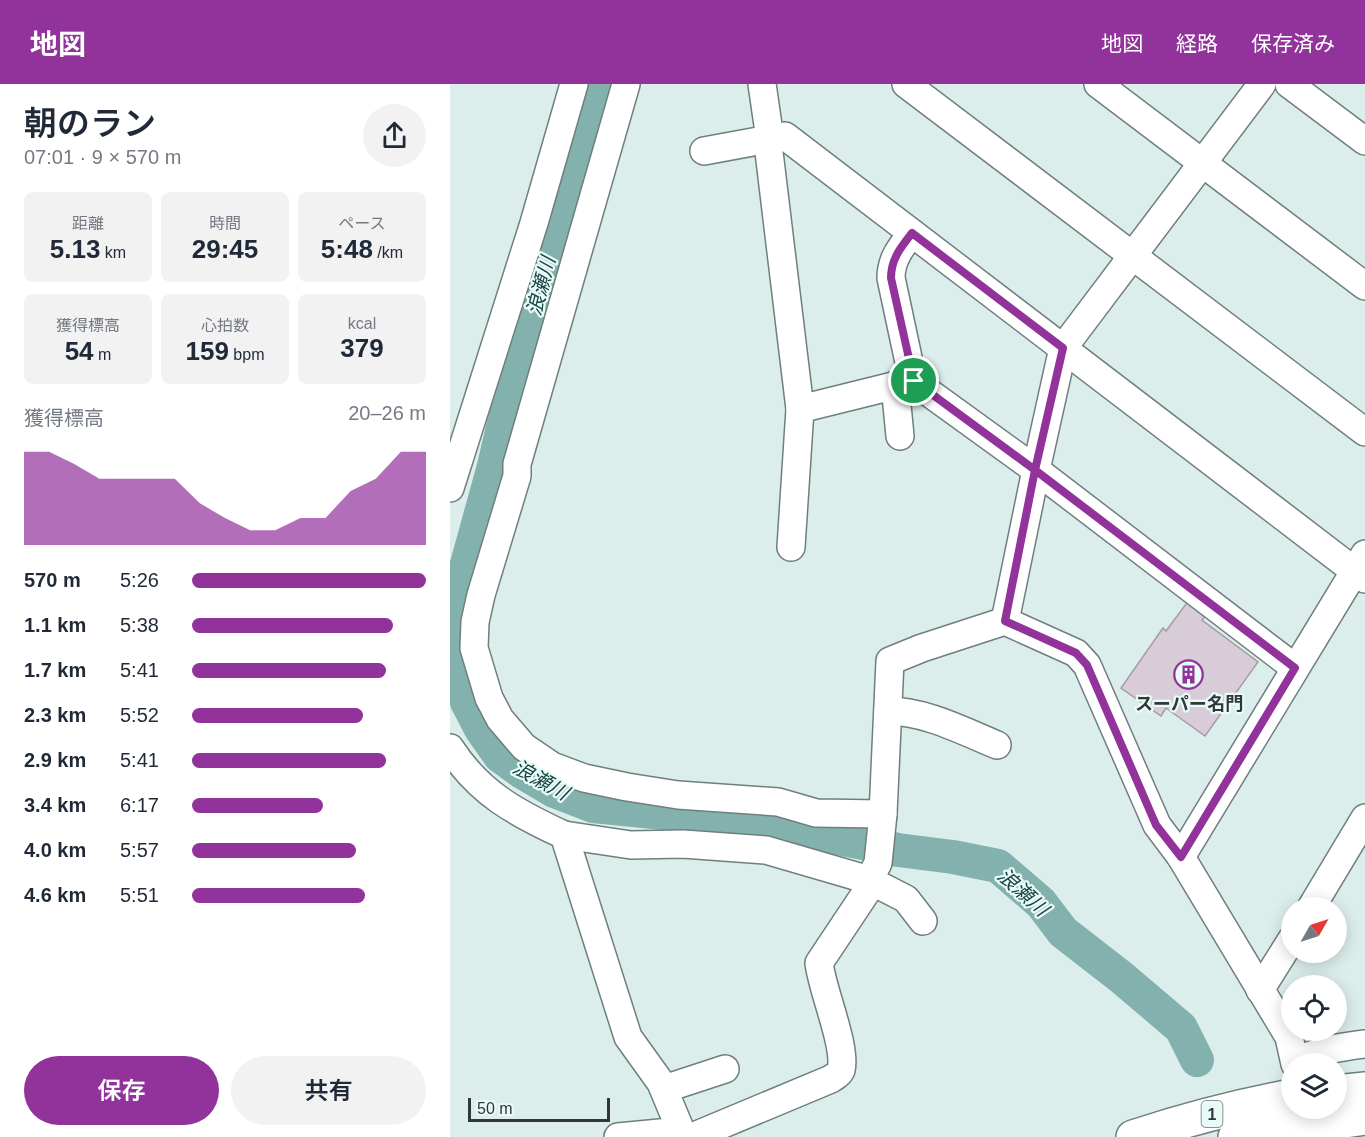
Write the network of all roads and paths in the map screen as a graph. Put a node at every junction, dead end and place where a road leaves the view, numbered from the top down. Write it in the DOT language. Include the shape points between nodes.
graph roads {
  1 [pos="574,84"];
  2 [pos="626,84"];
  3 [pos="762,84"];
  4 [pos="906,84"];
  5 [pos="1098,84"];
  6 [pos="1263,84"];
  7 [pos="1289,84"];
  8 [pos="770,139"];
  9 [pos="1365,141"];
  10 [pos="704,151"];
  11 [pos="1202,162"];
  12 [pos="912,233"];
  13 [pos="1132,256"];
  14 [pos="1365,286"];
  15 [pos="1063,348"];
  16 [pos="904,383"];
  17 [pos="800,409"];
  18 [pos="1365,432"];
  19 [pos="900,436"];
  20 [pos="1035,470"];
  21 [pos="450,488"];
  22 [pos="791,547"];
  23 [pos="1362,568"];
  24 [pos="1005,621"];
  25 [pos="1295,668"];
  26 [pos="888,711"];
  27 [pos="997,745"];
  28 [pos="450,748"];
  29 [pos="882,818"];
  30 [pos="1365,818"];
  31 [pos="564,835"];
  32 [pos="1181,857"];
  33 [pos="873,875"];
  34 [pos="1318,897"];
  35 [pos="923,921"];
  36 [pos="1281,957"];
  37 [pos="1260,990"];
  38 [pos="1365,1044"];
  39 [pos="1292,1053"];
  40 [pos="1319,1053"];
  41 [pos="725,1069"];
  42 [pos="663,1089"];
  43 [pos="1365,1089"];
  44 [pos="1347,1091"];
  45 [pos="1281,1098"];
  46 [pos="1347,1118"];
  47 [pos="1365,1118"];
  48 [pos="1294,1119"];
  49 [pos="687,1135"];
  50 [pos="618,1137"];
  51 [pos="1133,1137"];
  52 [pos="1235,1137"];
  1 -- 21 [label="street"];
  2 -- 29 [label="street" via="475,622 474,648 482,678 500,718 524,747 552,766 584,778 678,795 778,802 816,813"];
  3 -- 8 [label="street"];
  4 -- 13 [label="street"];
  5 -- 11 [label="street"];
  6 -- 11 [label="street"];
  7 -- 9 [label="street"];
  8 -- 10 [label="street"];
  8 -- 12 [label="street" via="785,136"];
  8 -- 17 [label="street"];
  11 -- 13 [label="street"];
  11 -- 14 [label="street"];
  12 -- 15 [label="street"];
  12 -- 16 [label="street" via="891,268"];
  13 -- 15 [label="street"];
  13 -- 18 [label="street"];
  15 -- 20 [label="street"];
  15 -- 23 [label="street"];
  16 -- 17 [label="street"];
  16 -- 19 [label="street"];
  16 -- 20 [label="street"];
  17 -- 22 [label="street"];
  20 -- 24 [label="street"];
  20 -- 25 [label="street"];
  23 -- 25 [label="street"];
  24 -- 26 [label="street" via="890,661"];
  24 -- 32 [label="street" via="1076,653 1087,665 1156,825"];
  25 -- 32 [label="street"];
  26 -- 27 [label="street" via="904,711"];
  26 -- 29 [label="street"];
  28 -- 31 [label="street" via="488,792 522,816"];
  29 -- 33 [label="street"];
  30 -- 34 [label="street"];
  31 -- 33 [label="street" via="631,844 766,850"];
  31 -- 42 [label="street" via="628,1037"];
  32 -- 37 [label="street"];
  33 -- 35 [label="street" via="906,899"];
  33 -- 49 [label="street" via="819,963 839,1041 838,1074"];
  36 -- 37 [label="street"];
  37 -- 39 [label="street" via="1289,1037"];
  38 -- 40 [label="street"];
  41 -- 42 [label="street"];
  42 -- 49 [label="street"];
  43 -- 44 [label="highway"];
  45 -- 51 [label="highway, 1"];
  46 -- 47 [label="highway, 1"];
  48 -- 52 [label="highway, 1"];
  49 -- 50 [label="street"];
}
